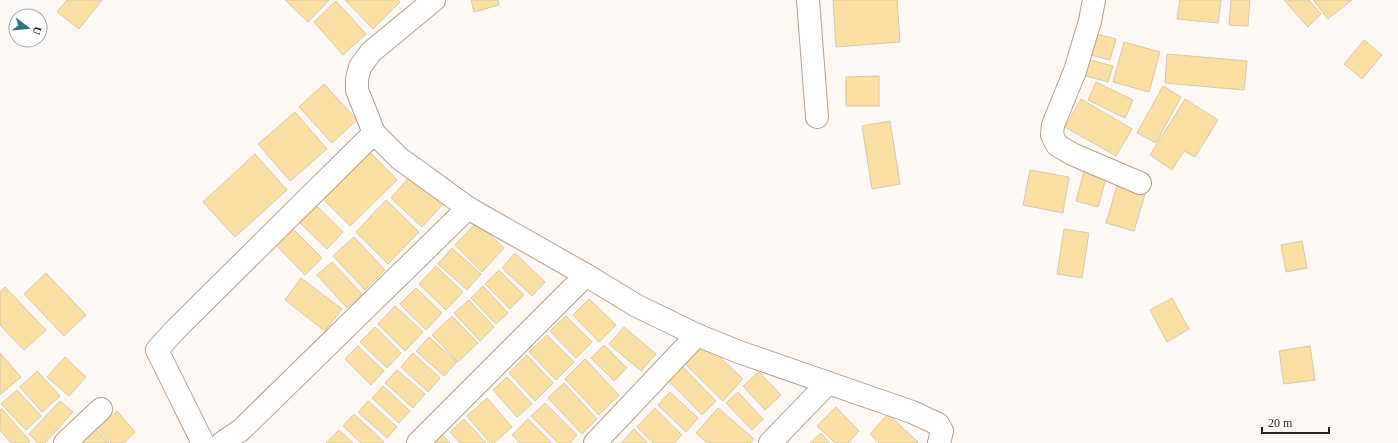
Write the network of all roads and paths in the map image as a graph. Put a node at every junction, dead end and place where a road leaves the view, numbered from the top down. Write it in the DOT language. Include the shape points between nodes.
graph roads {
  1 [pos="434,0"];
  2 [pos="808,0"];
  3 [pos="1094,0"];
  4 [pos="817,117"];
  5 [pos="374,133"];
  6 [pos="1140,183"];
  7 [pos="468,208"];
  8 [pos="586,275"];
  9 [pos="698,335"];
  10 [pos="828,383"];
  11 [pos="101,409"];
  12 [pos="65,443"];
  13 [pos="203,443"];
  14 [pos="222,443"];
  15 [pos="418,443"];
  16 [pos="595,443"];
  17 [pos="770,443"];
  18 [pos="939,443"];
  1 -- 5 [label="street" via="371,52 360,67 358,90"];
  2 -- 4 [label="street"];
  3 -- 6 [label="street" via="1075,71 1053,125 1052,136 1058,145 1072,154"];
  5 -- 7 [label="street" via="399,158"];
  5 -- 13 [label="street" via="156,350"];
  7 -- 8 [label="street"];
  7 -- 14 [label="street" via="241,430"];
  8 -- 9 [label="street" via="637,306"];
  8 -- 15 [label="street"];
  9 -- 10 [label="street"];
  9 -- 16 [label="street"];
  10 -- 17 [label="street"];
  10 -- 18 [label="street" via="912,412 938,424 942,431"];
  11 -- 12 [label="street"];
}
